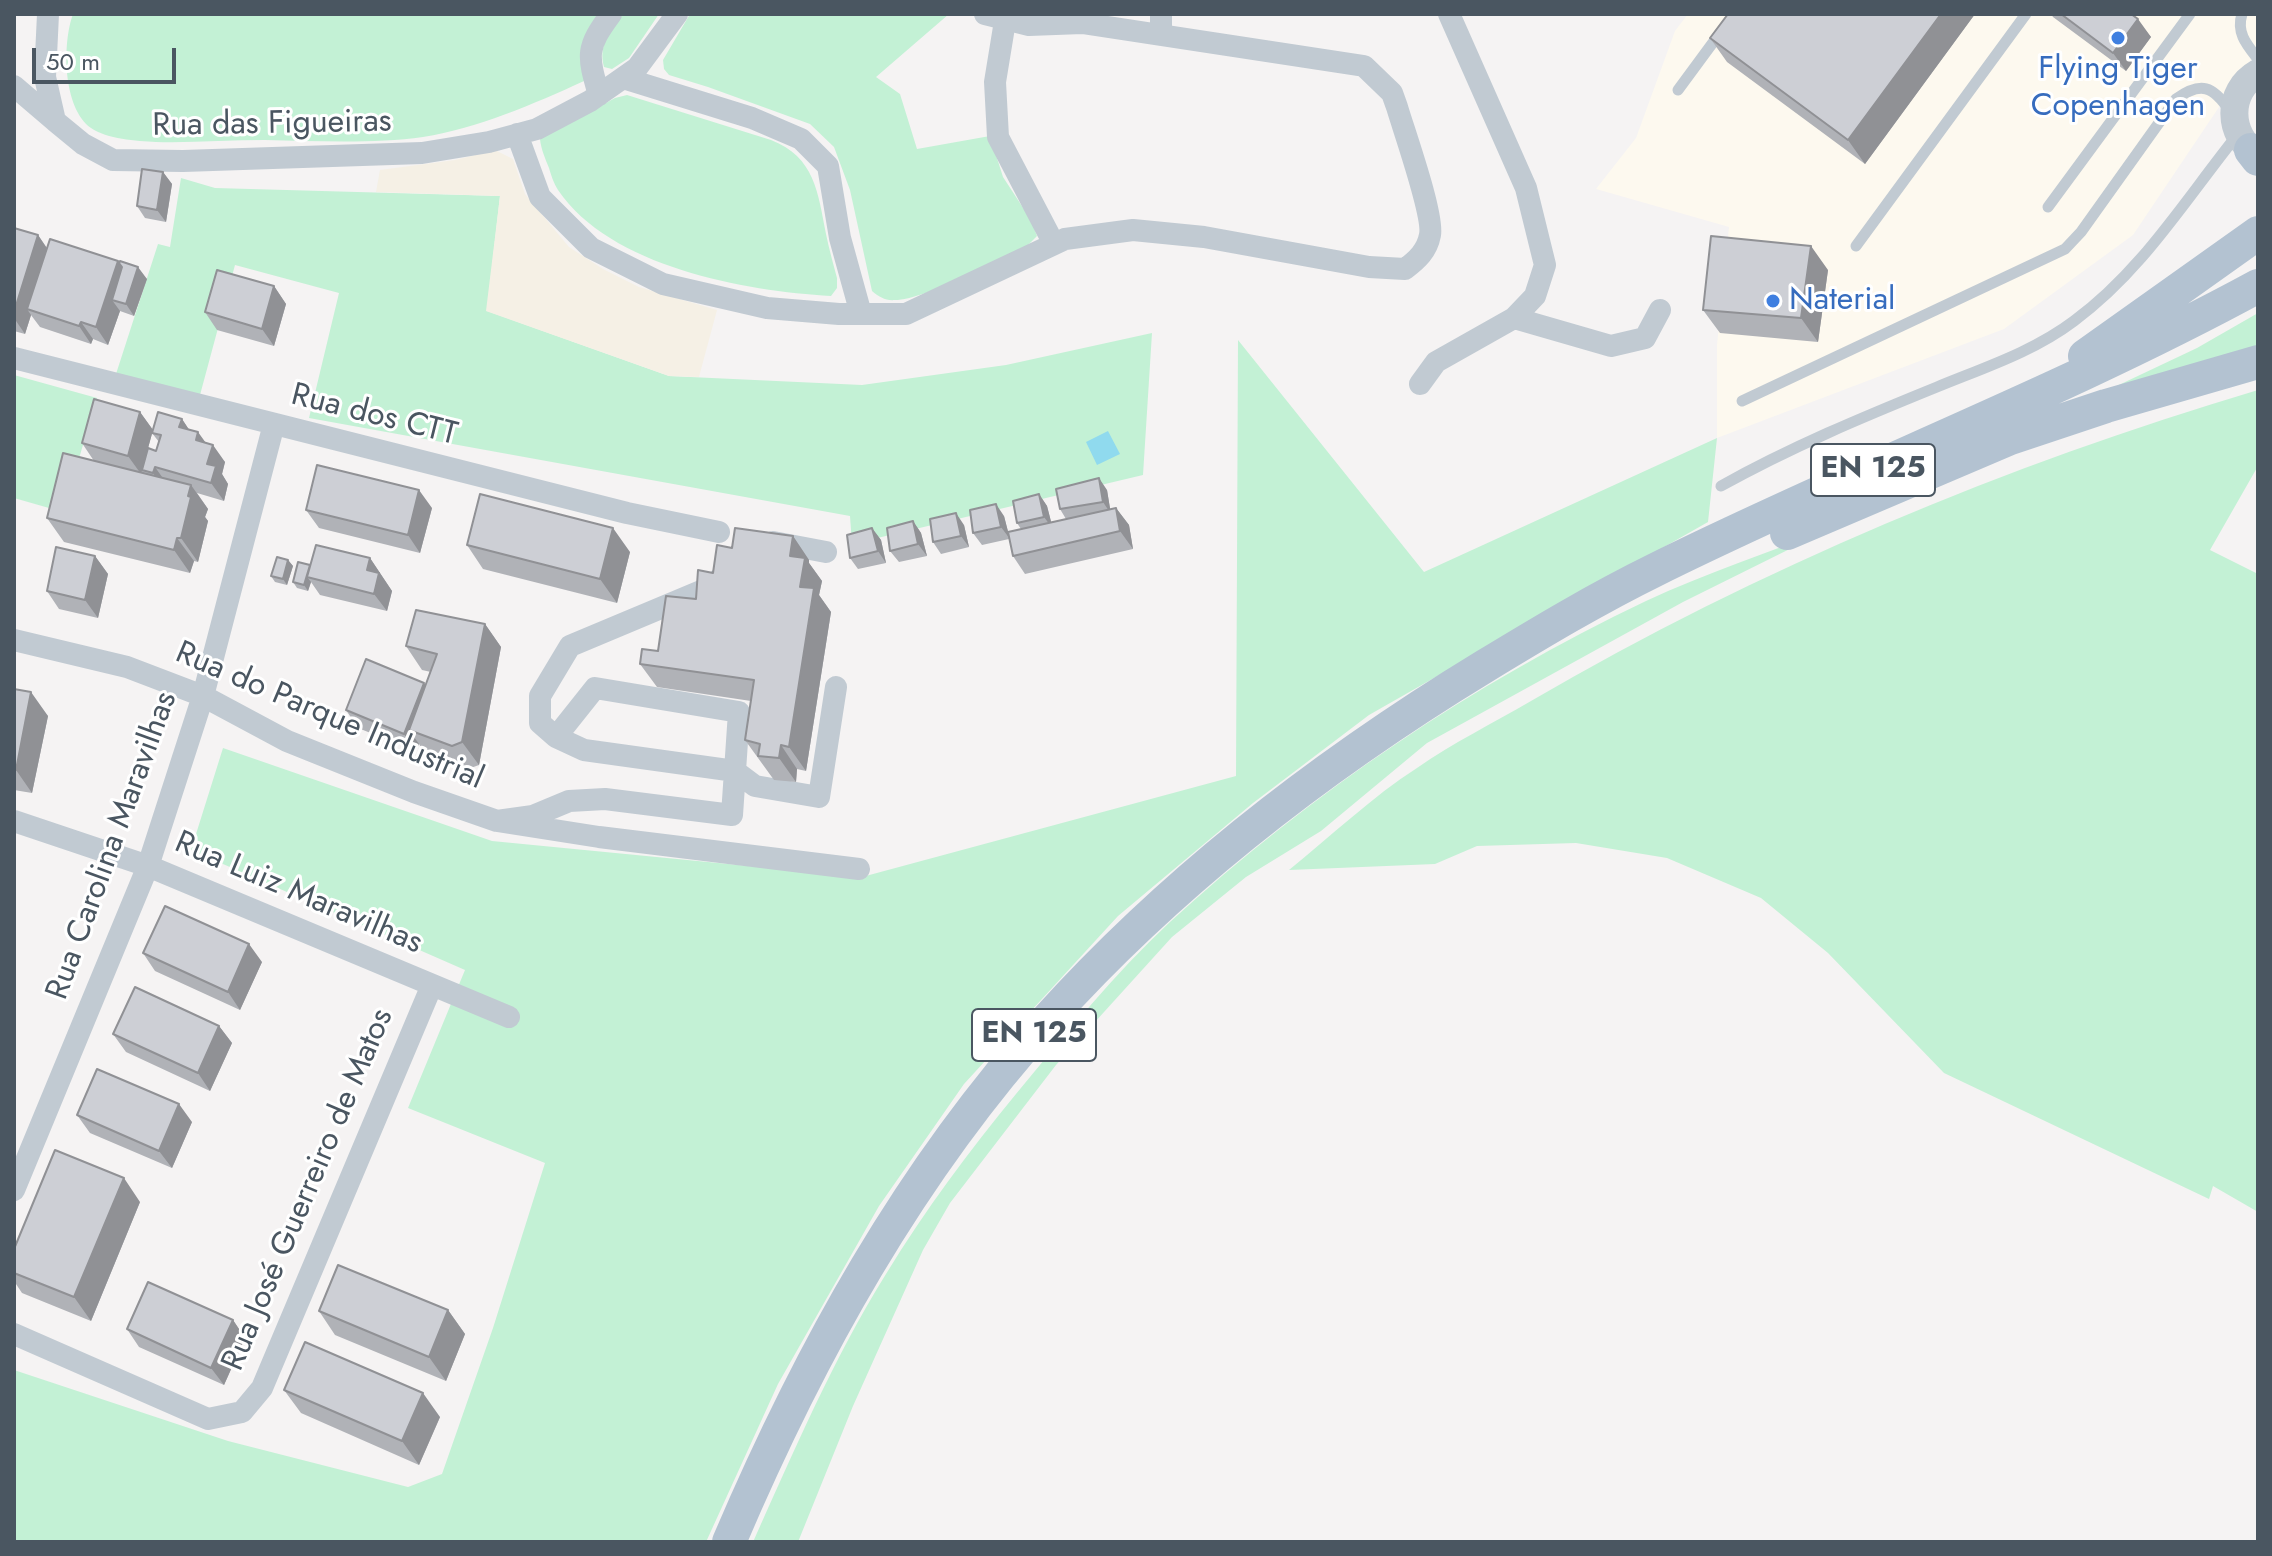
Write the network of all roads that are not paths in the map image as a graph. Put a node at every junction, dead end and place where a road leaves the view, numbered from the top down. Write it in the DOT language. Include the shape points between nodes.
graph roads {
  1 [pos="48,14"];
  2 [pos="611,14"];
  3 [pos="677,14"];
  4 [pos="1449,14"];
  5 [pos="1734,14"];
  6 [pos="2026,14"];
  7 [pos="2190,14"];
  8 [pos="2242,14"];
  9 [pos="995,18"];
  10 [pos="1082,18"];
  11 [pos="1161,25"];
  12 [pos="2258,59"];
  13 [pos="2258,73"];
  14 [pos="623,78"];
  15 [pos="14,86"];
  16 [pos="1678,90"];
  17 [pos="599,95"];
  18 [pos="55,121"];
  19 [pos="517,134"];
  20 [pos="2248,143"];
  21 [pos="2048,207"];
  22 [pos="2258,233"];
  23 [pos="1054,244"];
  24 [pos="1856,246"];
  25 [pos="2258,286"];
  26 [pos="2258,298"];
  27 [pos="1660,310"];
  28 [pos="861,314"];
  29 [pos="1514,318"];
  30 [pos="14,358"];
  31 [pos="2258,362"];
  32 [pos="1420,384"];
  33 [pos="1742,401"];
  34 [pos="274,424"];
  35 [pos="1721,486"];
  36 [pos="735,535"];
  37 [pos="826,552"];
  38 [pos="1575,616"];
  39 [pos="14,640"];
  40 [pos="836,687"];
  41 [pos="203,696"];
  42 [pos="556,737"];
  43 [pos="735,771"];
  44 [pos="14,821"];
  45 [pos="497,821"];
  46 [pos="148,866"];
  47 [pos="859,869"];
  48 [pos="432,985"];
  49 [pos="509,1017"];
  50 [pos="14,1190"];
  51 [pos="14,1334"];
  52 [pos="729,1542"];
  1 -- 18 [label="street" via="45,77"];
  2 -- 17 [label="street" via="592,40 590,65"];
  3 -- 14 [label="street, Rua das Figueiras" via="637,68"];
  4 -- 29 [label="street" via="1526,188 1545,265 1535,296"];
  5 -- 16 [label="lane"];
  6 -- 24 [label="lane"];
  7 -- 21 [label="lane"];
  8 -- 12 [label="lane" via="2241,35"];
  9 -- 10 [label="street" via="1029,25"];
  9 -- 23 [label="street" via="998,137"];
  10 -- 11 [label="street"];
  11 -- 23 [label="street" via="1364,66 1392,93 1401,122 1428,213 1431,234 1421,257 1405,269 1369,267 1204,237 1133,230"];
  13 -- 20 [label="street" via="2241,87 2235,102"];
  14 -- 17 [label="street, Rua das Figueiras"];
  14 -- 28 [label="street" via="801,139 828,166"];
  15 -- 18 [label="street, Rua das Figueiras"];
  17 -- 19 [label="street, Rua das Figueiras" via="537,129"];
  18 -- 19 [label="street, Rua das Figueiras" via="113,160 422,153"];
  19 -- 28 [label="street" via="540,197 591,248 663,284 767,308"];
  20 -- 33 [label="lane" via="2220,97 2191,87 2176,99 2065,249"];
  20 -- 35 [label="lane" via="2137,266 2071,323 2032,348 1776,455"];
  22 -- 38 [label="main road" via="2078,361 1798,490"];
  23 -- 28 [label="street" via="906,314"];
  25 -- 38 [label="main road, EN 125" via="2121,358 1725,537"];
  26 -- 38 [label="main road, EN 125" via="1980,436"];
  27 -- 29 [label="street" via="1645,338 1611,346"];
  29 -- 32 [label="street" via="1436,362"];
  30 -- 34 [label="street, Rua dos CTT"];
  31 -- 38 [label="main road" via="2010,438"];
  34 -- 36 [label="street, Rua dos CTT"];
  34 -- 41 [label="street, Rua Carolina Maravilhas"];
  36 -- 37 [label="street, Rua dos CTT"];
  36 -- 42 [label="street" via="718,584 570,646 540,696 540,723"];
  38 -- 52 [label="main road, EN 125" via="1405,715 1320,774 1114,949 1045,1021 932,1166 868,1265 810,1366"];
  39 -- 41 [label="street, Rua do Parque Industrial" via="127,667"];
  40 -- 43 [label="street" via="819,797 755,786"];
  41 -- 45 [label="street, Rua do Parque Industrial" via="287,741"];
  41 -- 46 [label="street, Rua Carolina Maravilhas"];
  42 -- 43 [label="street" via="584,750"];
  42 -- 43 [label="street" via="595,688 739,712"];
  43 -- 45 [label="street" via="732,815 605,799 569,801 533,816"];
  44 -- 46 [label="street, Rua Luiz Maravilhas"];
  45 -- 47 [label="street, Rua do Parque Industrial"];
  46 -- 48 [label="street, Rua Luiz Maravilhas"];
  46 -- 50 [label="street, Rua Carolina Maravilhas"];
  48 -- 49 [label="street, Rua Luiz Maravilhas"];
  48 -- 51 [label="street, Rua José Guerreiro de Matos" via="262,1388 242,1412 208,1419"];
}
